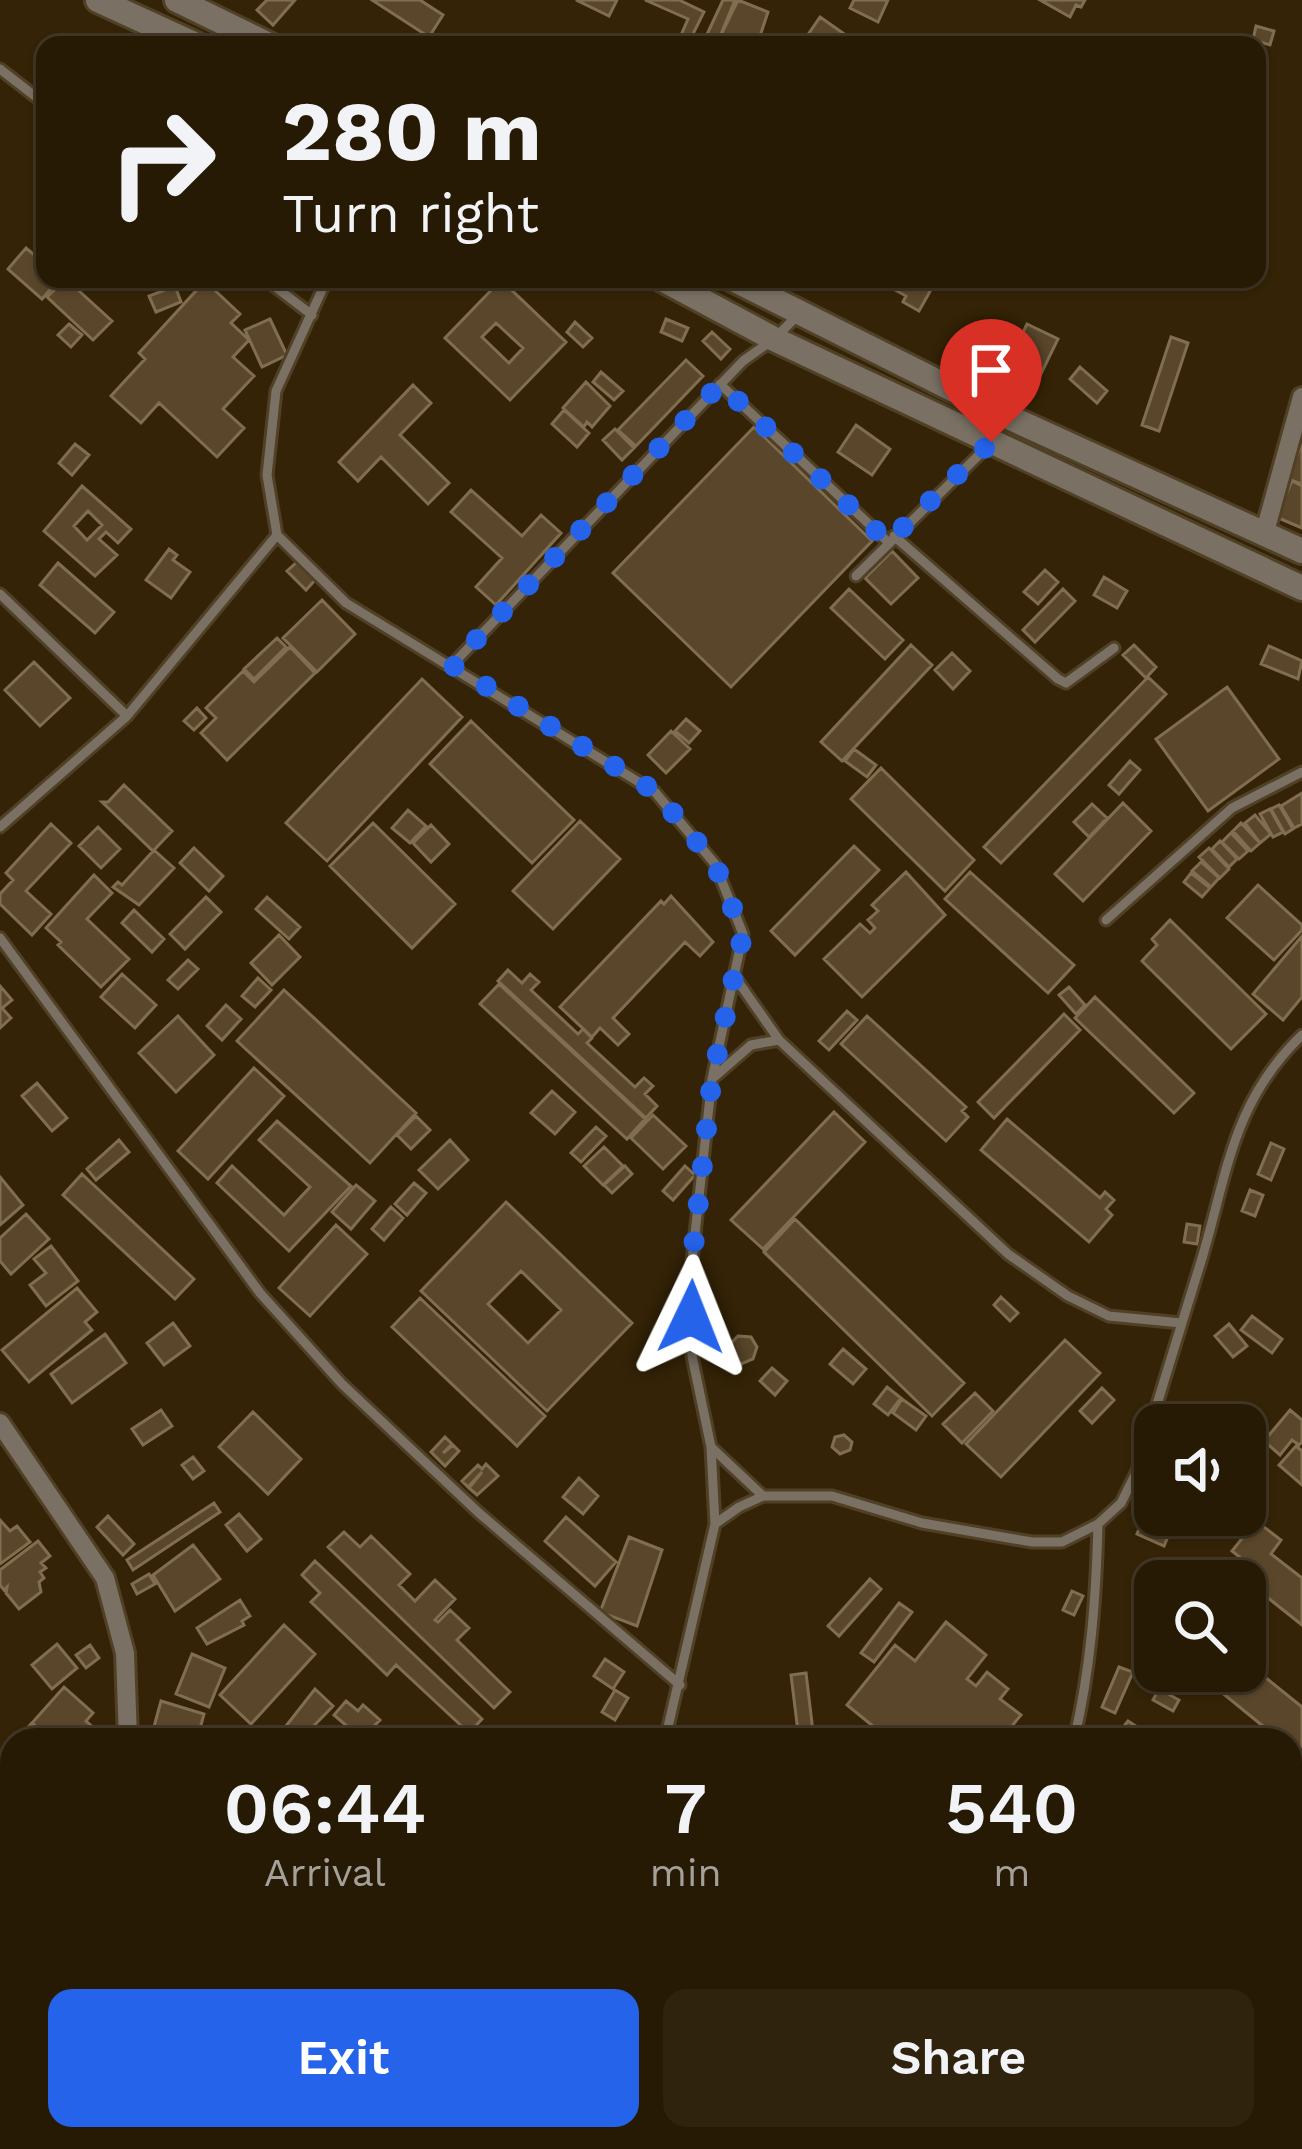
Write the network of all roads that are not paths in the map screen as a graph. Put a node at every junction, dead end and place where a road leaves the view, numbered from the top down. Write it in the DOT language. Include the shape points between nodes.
graph roads {
  1 [pos="98,0"];
  2 [pos="189,2"];
  3 [pos="176,36"];
  4 [pos="252,36"];
  5 [pos="0,69"];
  6 [pos="36,97"];
  7 [pos="277,288"];
  8 [pos="323,288"];
  9 [pos="679,288"];
  10 [pos="750,288"];
  11 [pos="800,314"];
  12 [pos="312,315"];
  13 [pos="774,339"];
  14 [pos="720,384"];
  15 [pos="1302,397"];
  16 [pos="991,442"];
  17 [pos="277,535"];
  18 [pos="1264,535"];
  19 [pos="891,538"];
  20 [pos="1302,551"];
  21 [pos="856,576"];
  22 [pos="1302,588"];
  23 [pos="0,594"];
  24 [pos="1114,648"];
  25 [pos="452,665"];
  26 [pos="128,716"];
  27 [pos="1302,772"];
  28 [pos="0,827"];
  29 [pos="1106,920"];
  30 [pos="0,938"];
  31 [pos="734,977"];
  32 [pos="1302,1035"];
  33 [pos="779,1040"];
  34 [pos="712,1079"];
  35 [pos="1181,1323"];
  36 [pos="0,1423"];
  37 [pos="711,1447"];
  38 [pos="763,1496"];
  39 [pos="715,1524"];
  40 [pos="1098,1525"];
  41 [pos="680,1685"];
  42 [pos="128,1728"];
  43 [pos="668,1728"];
  44 [pos="1077,1728"];
  1 -- 3 [label="street"];
  2 -- 4 [label="street"];
  5 -- 6 [label="lane"];
  7 -- 12 [label="lane"];
  8 -- 12 [label="lane"];
  9 -- 13 [label="street"];
  10 -- 11 [label="street"];
  11 -- 13 [label="lane"];
  11 -- 18 [label="street"];
  12 -- 17 [label="lane" via="276,391 267,475"];
  13 -- 14 [label="lane"];
  13 -- 16 [label="street"];
  14 -- 19 [label="lane"];
  14 -- 25 [label="lane"];
  15 -- 18 [label="street"];
  16 -- 19 [label="lane"];
  16 -- 22 [label="street"];
  17 -- 25 [label="lane" via="346,604"];
  17 -- 26 [label="lane"];
  18 -- 20 [label="street"];
  19 -- 21 [label="lane"];
  19 -- 24 [label="lane" via="1066,683"];
  23 -- 26 [label="lane"];
  25 -- 31 [label="lane" via="656,792 715,864 743,934"];
  26 -- 28 [label="lane"];
  27 -- 29 [label="lane" via="1232,808"];
  30 -- 41 [label="lane" via="260,1293 342,1384"];
  31 -- 33 [label="lane"];
  31 -- 34 [label="lane"];
  32 -- 35 [label="lane" via="1250,1102 1228,1152"];
  33 -- 34 [label="lane" via="752,1045"];
  33 -- 35 [label="lane" via="1008,1254 1109,1316"];
  34 -- 37 [label="lane" via="690,1279 692,1356"];
  35 -- 40 [label="lane" via="1137,1472"];
  36 -- 42 [label="street" via="105,1578 125,1653"];
  37 -- 38 [label="lane"];
  37 -- 39 [label="lane"];
  38 -- 39 [label="lane"];
  38 -- 40 [label="lane" via="832,1496 922,1523 1032,1542 1062,1542"];
  39 -- 41 [label="lane"];
  40 -- 44 [label="lane" via="1095,1616"];
  41 -- 43 [label="lane"];
}
